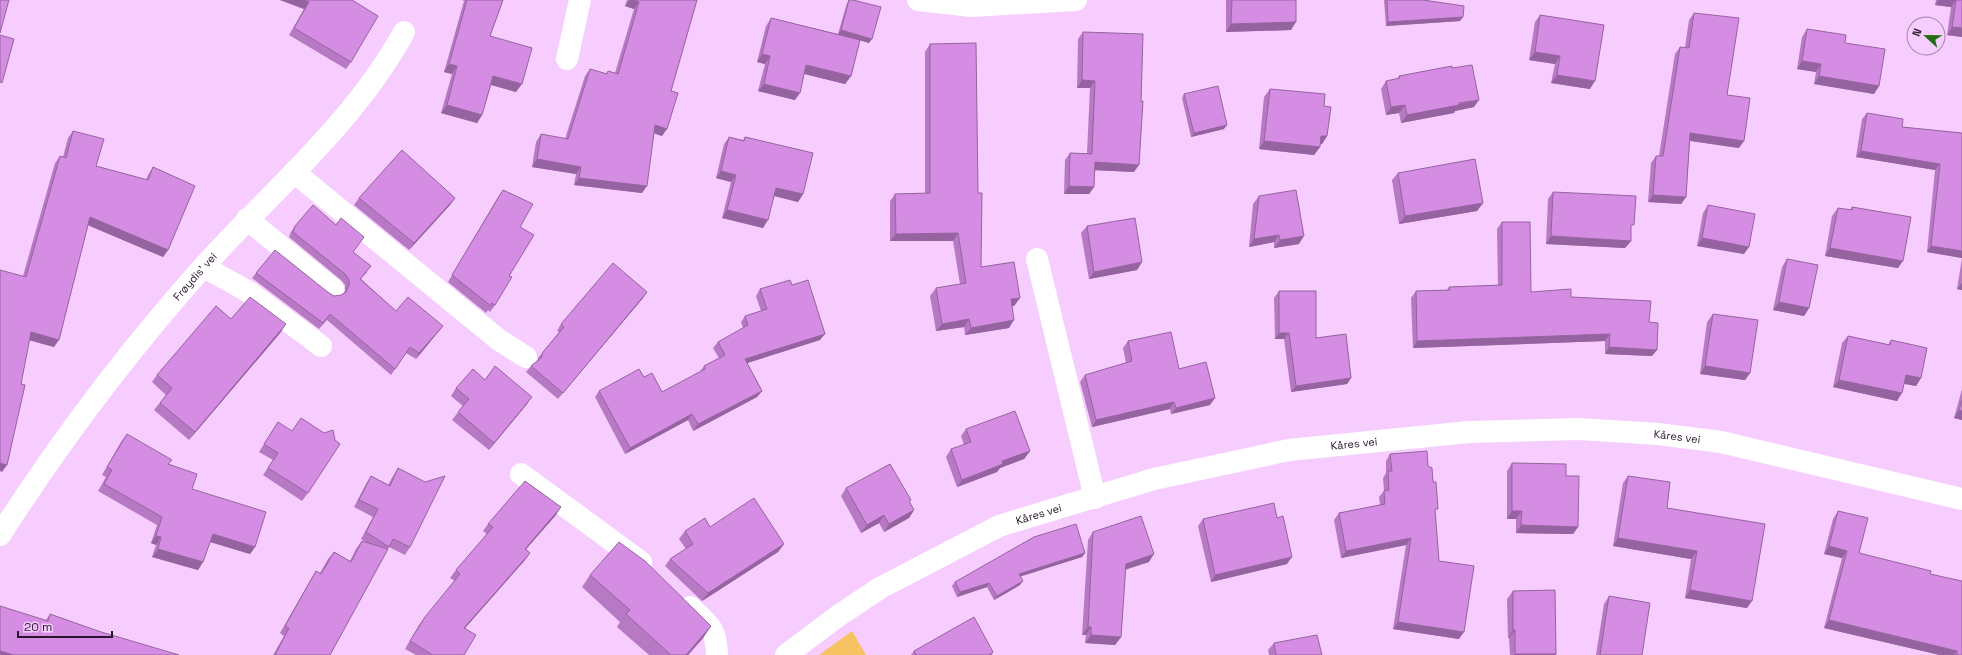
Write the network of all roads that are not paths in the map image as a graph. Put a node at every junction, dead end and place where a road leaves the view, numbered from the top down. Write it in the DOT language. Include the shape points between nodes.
graph roads {
  1 [pos="580,0"];
  2 [pos="918,0"];
  3 [pos="1076,0"];
  4 [pos="404,32"];
  5 [pos="568,59"];
  6 [pos="294,172"];
  7 [pos="247,219"];
  8 [pos="1037,259"];
  9 [pos="204,267"];
  10 [pos="333,289"];
  11 [pos="321,346"];
  12 [pos="526,357"];
  13 [pos="521,474"];
  14 [pos="1095,498"];
  15 [pos="1962,499"];
  16 [pos="0,535"];
  17 [pos="656,575"];
  18 [pos="673,591"];
  19 [pos="717,655"];
  20 [pos="786,655"];
  1 -- 5 [label="street"];
  2 -- 3 [label="street" via="972,6"];
  4 -- 6 [label="street, Frøydis' vei" via="382,69 355,106"];
  6 -- 7 [label="street, Frøydis' vei"];
  6 -- 12 [label="street" via="499,340"];
  7 -- 9 [label="street, Frøydis' vei"];
  7 -- 10 [label="street"];
  8 -- 14 [label="street"];
  9 -- 11 [label="street" via="249,292"];
  9 -- 16 [label="street, Frøydis' vei" via="154,324 86,411"];
  13 -- 17 [label="street"];
  14 -- 15 [label="street, Kåres vei" via="1154,479 1289,450 1468,432 1578,430 1658,434 1721,442"];
  14 -- 20 [label="street, Kåres vei" via="999,526 880,588"];
  18 -- 19 [label="street" via="712,627 717,640"];
}
